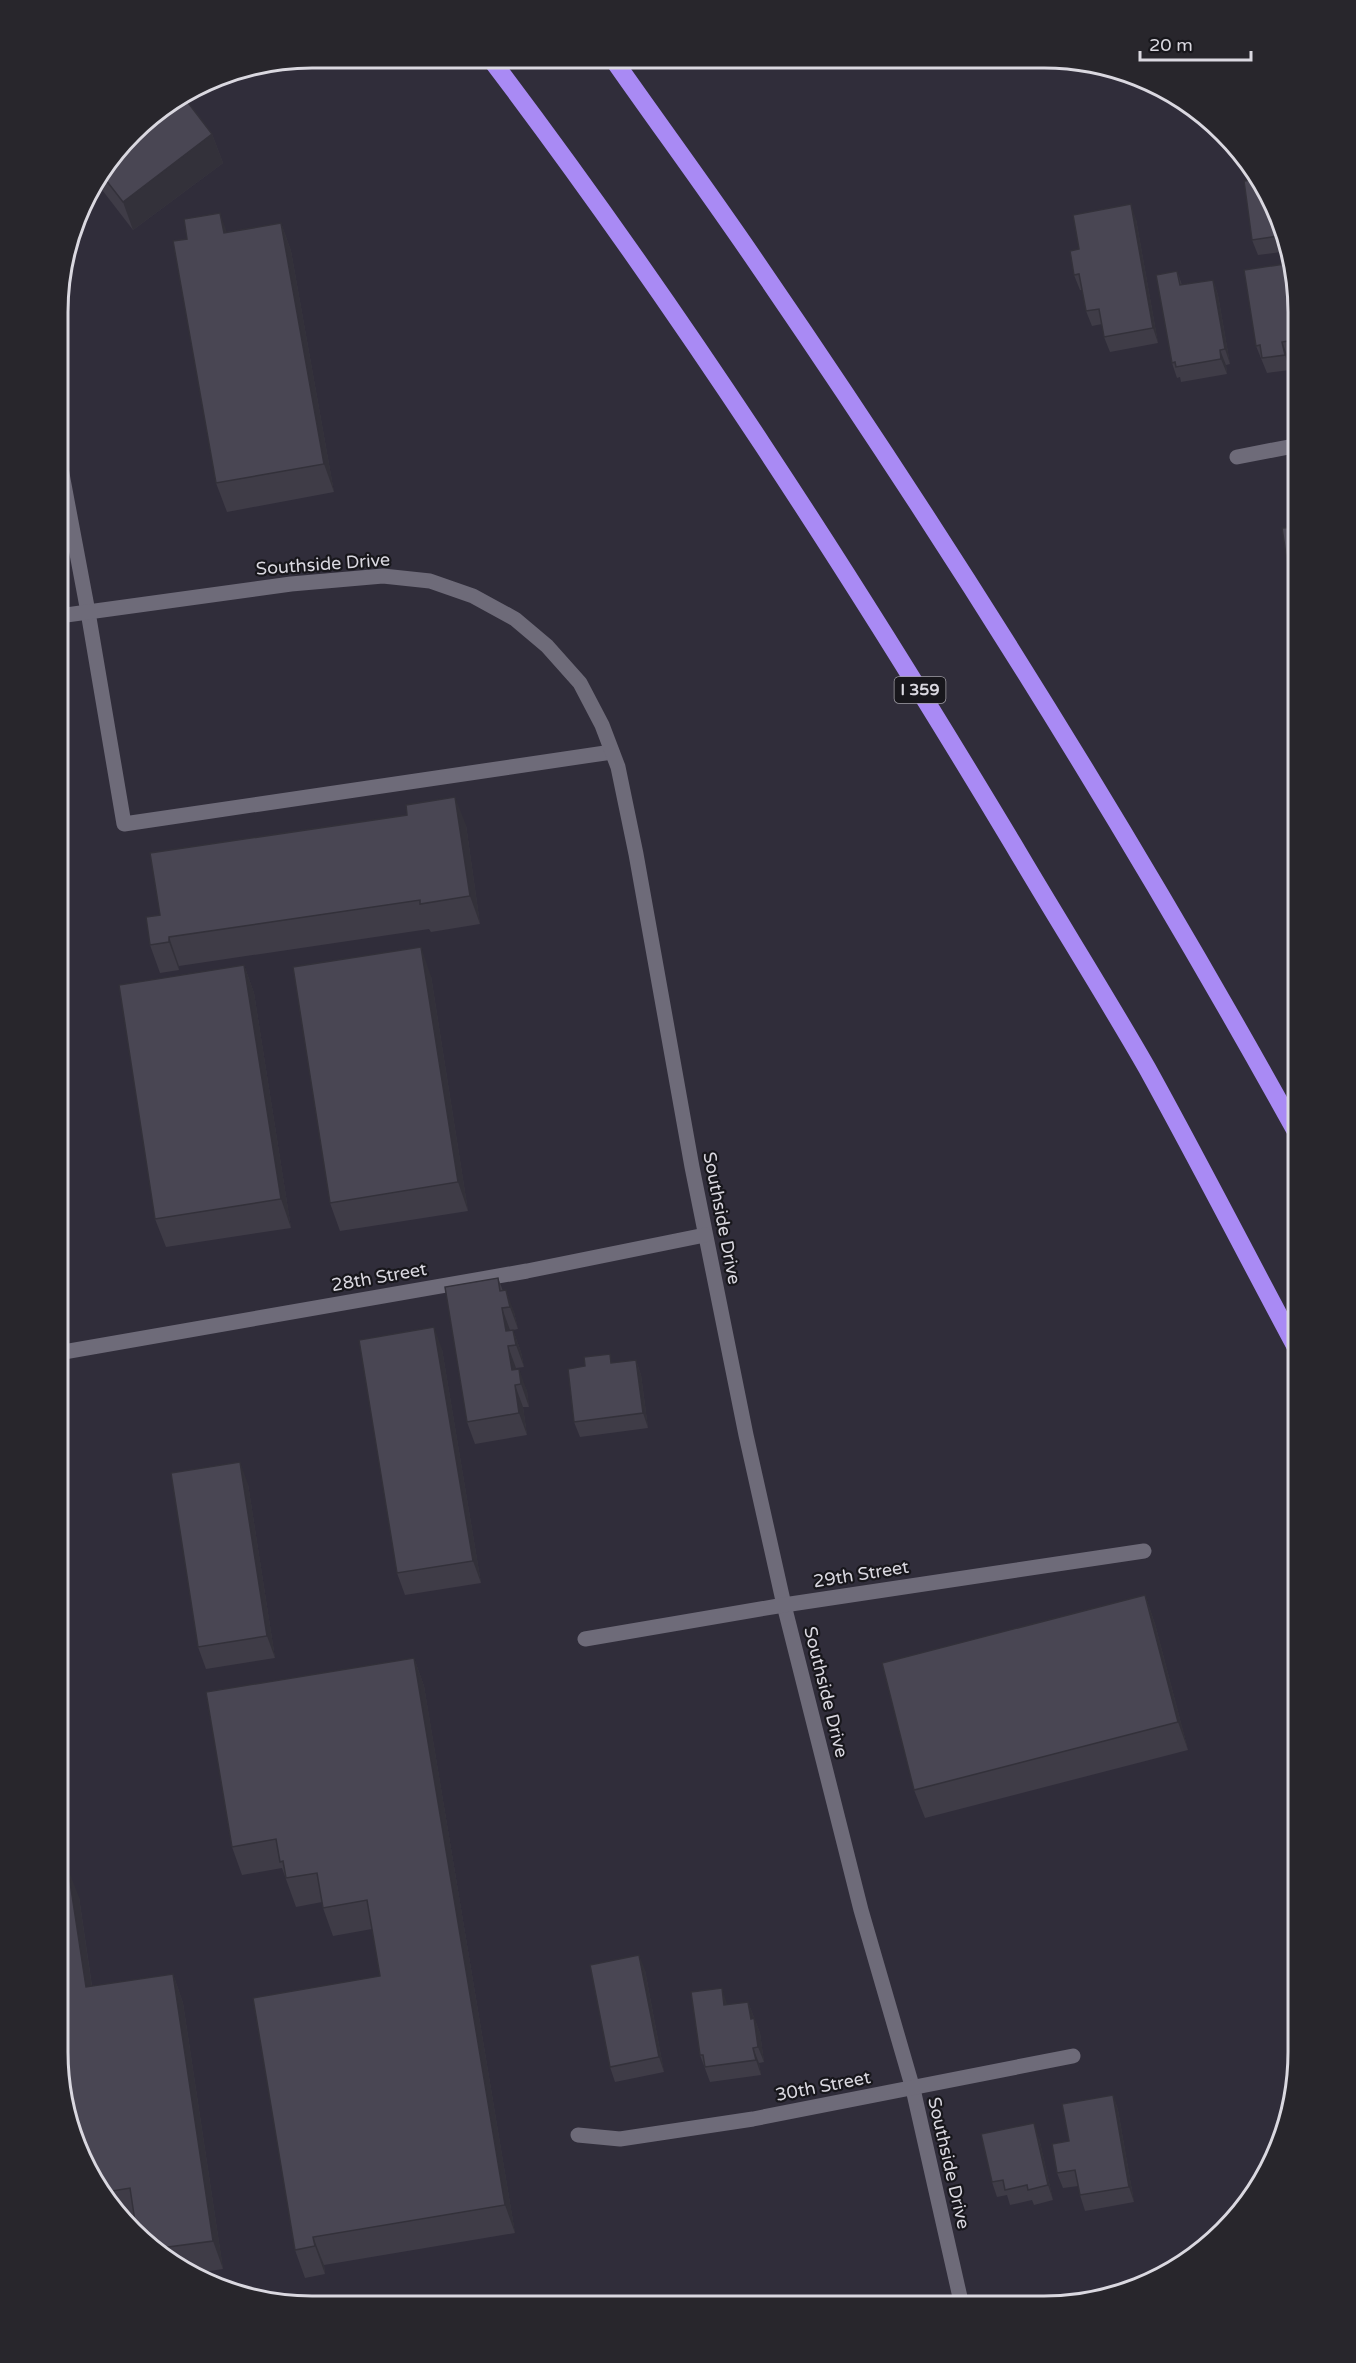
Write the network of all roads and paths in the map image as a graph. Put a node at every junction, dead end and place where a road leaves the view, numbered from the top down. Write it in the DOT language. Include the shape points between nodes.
graph roads {
  1 [pos="498,68"];
  2 [pos="619,68"];
  3 [pos="1288,447"];
  4 [pos="1237,457"];
  5 [pos="68,506"];
  6 [pos="88,612"];
  7 [pos="68,615"];
  8 [pos="612,752"];
  9 [pos="1288,1118"];
  10 [pos="705,1235"];
  11 [pos="1288,1332"];
  12 [pos="68,1351"];
  13 [pos="1144,1551"];
  14 [pos="784,1605"];
  15 [pos="585,1639"];
  16 [pos="1073,2056"];
  17 [pos="913,2089"];
  18 [pos="578,2135"];
  19 [pos="960,2296"];
  1 -- 11 [label="highway, I 359" via="669,306 795,493 915,682 1147,1068"];
  2 -- 9 [label="highway" via="760,267 910,491 1053,717"];
  3 -- 4 [label="street"];
  5 -- 6 [label="street"];
  6 -- 7 [label="street, Southside Drive"];
  6 -- 8 [label="street, Southside Drive" via="291,584 383,576 430,581 473,596 515,619 547,646 580,683"];
  6 -- 8 [label="street" via="124,824"];
  8 -- 10 [label="street, Southside Drive" via="636,854"];
  10 -- 12 [label="street, 28th Street" via="527,1271"];
  10 -- 14 [label="street, Southside Drive"];
  13 -- 14 [label="street, 29th Street"];
  14 -- 15 [label="street, 29th Street"];
  14 -- 17 [label="street, Southside Drive" via="861,1910"];
  16 -- 17 [label="street, 30th Street"];
  17 -- 18 [label="street, 30th Street" via="620,2139"];
  17 -- 19 [label="street, Southside Drive"];
}
